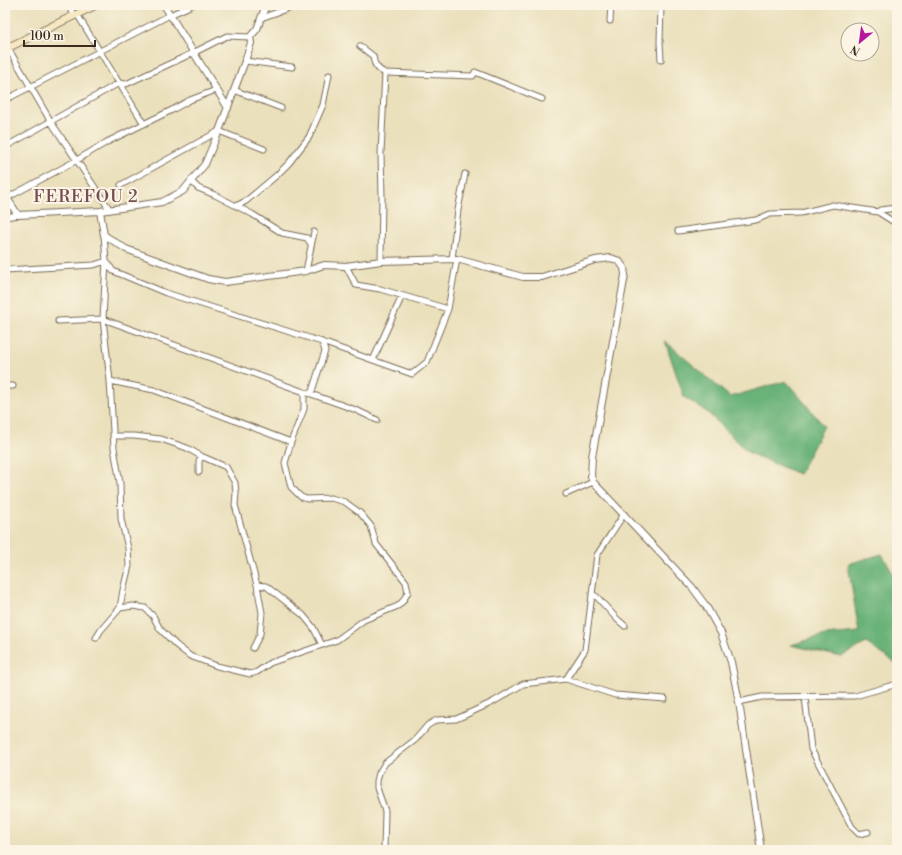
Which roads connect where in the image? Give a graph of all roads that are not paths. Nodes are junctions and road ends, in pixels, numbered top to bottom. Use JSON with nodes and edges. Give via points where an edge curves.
{"nodes":[{"id":1,"x":68,"y":5,"type":"edge"},
{"id":2,"x":96,"y":5,"type":"edge"},
{"id":3,"x":164,"y":5,"type":"edge"},
{"id":4,"x":192,"y":5,"type":"edge"},
{"id":5,"x":266,"y":5,"type":"edge"},
{"id":6,"x":289,"y":5,"type":"edge"},
{"id":7,"x":611,"y":5,"type":"edge"},
{"id":8,"x":660,"y":5,"type":"edge"},
{"id":9,"x":76,"y":15,"type":"junction"},
{"id":10,"x":170,"y":15,"type":"junction"},
{"id":11,"x":261,"y":18,"type":"junction"},
{"id":12,"x":610,"y":21,"type":"dead end"},
{"id":13,"x":250,"y":37,"type":"junction"},
{"id":14,"x":360,"y":46,"type":"dead end"},
{"id":15,"x":6,"y":48,"type":"edge"},
{"id":16,"x":100,"y":52,"type":"junction"},
{"id":17,"x":194,"y":53,"type":"junction"},
{"id":18,"x":661,"y":60,"type":"dead end"},
{"id":19,"x":245,"y":61,"type":"junction"},
{"id":20,"x":292,"y":67,"type":"dead end"},
{"id":21,"x":384,"y":74,"type":"junction"},
{"id":22,"x":329,"y":75,"type":"dead end"},
{"id":23,"x":119,"y":83,"type":"junction"},
{"id":24,"x":31,"y":87,"type":"junction"},
{"id":25,"x":216,"y":90,"type":"junction"},
{"id":26,"x":234,"y":90,"type":"junction"},
{"id":27,"x":5,"y":100,"type":"edge"},
{"id":28,"x":542,"y":100,"type":"dead end"},
{"id":29,"x":228,"y":108,"type":"junction"},
{"id":30,"x":281,"y":108,"type":"dead end"},
{"id":31,"x":51,"y":122,"type":"junction"},
{"id":32,"x":144,"y":124,"type":"junction"},
{"id":33,"x":219,"y":131,"type":"junction"},
{"id":34,"x":5,"y":147,"type":"edge"},
{"id":35,"x":264,"y":149,"type":"dead end"},
{"id":36,"x":77,"y":160,"type":"junction"},
{"id":37,"x":465,"y":174,"type":"dead end"},
{"id":38,"x":191,"y":181,"type":"junction"},
{"id":39,"x":121,"y":185,"type":"dead end"},
{"id":40,"x":6,"y":196,"type":"edge"},
{"id":41,"x":236,"y":206,"type":"junction"},
{"id":42,"x":897,"y":208,"type":"edge"},
{"id":43,"x":110,"y":210,"type":"junction"},
{"id":44,"x":100,"y":211,"type":"junction"},
{"id":45,"x":878,"y":212,"type":"junction"},
{"id":46,"x":18,"y":216,"type":"junction"},
{"id":47,"x":5,"y":217,"type":"edge"},
{"id":48,"x":897,"y":224,"type":"edge"},
{"id":49,"x":678,"y":231,"type":"dead end"},
{"id":50,"x":314,"y":232,"type":"dead end"},
{"id":51,"x":104,"y":235,"type":"junction"},
{"id":52,"x":311,"y":244,"type":"junction"},
{"id":53,"x":455,"y":259,"type":"junction"},
{"id":54,"x":106,"y":261,"type":"junction"},
{"id":55,"x":381,"y":261,"type":"junction"},
{"id":56,"x":346,"y":266,"type":"junction"},
{"id":57,"x":5,"y":270,"type":"edge"},
{"id":58,"x":306,"y":271,"type":"junction"},
{"id":59,"x":402,"y":296,"type":"junction"},
{"id":60,"x":448,"y":309,"type":"junction"},
{"id":61,"x":104,"y":319,"type":"junction"},
{"id":62,"x":58,"y":320,"type":"dead end"},
{"id":63,"x":322,"y":342,"type":"junction"},
{"id":64,"x":373,"y":360,"type":"junction"},
{"id":65,"x":110,"y":381,"type":"junction"},
{"id":66,"x":5,"y":386,"type":"edge"},
{"id":67,"x":13,"y":386,"type":"dead end"},
{"id":68,"x":304,"y":392,"type":"junction"},
{"id":69,"x":311,"y":394,"type":"junction"},
{"id":70,"x":377,"y":420,"type":"dead end"},
{"id":71,"x":113,"y":436,"type":"junction"},
{"id":72,"x":291,"y":442,"type":"junction"},
{"id":73,"x":201,"y":456,"type":"junction"},
{"id":74,"x":199,"y":472,"type":"dead end"},
{"id":75,"x":593,"y":482,"type":"junction"},
{"id":76,"x":566,"y":494,"type":"dead end"},
{"id":77,"x":624,"y":514,"type":"junction"},
{"id":78,"x":257,"y":585,"type":"junction"},
{"id":79,"x":592,"y":594,"type":"junction"},
{"id":80,"x":120,"y":608,"type":"junction"},
{"id":81,"x":625,"y":626,"type":"dead end"},
{"id":82,"x":96,"y":638,"type":"dead end"},
{"id":83,"x":322,"y":645,"type":"junction"},
{"id":84,"x":253,"y":648,"type":"dead end"},
{"id":85,"x":566,"y":679,"type":"junction"},
{"id":86,"x":897,"y":684,"type":"edge"},
{"id":87,"x":805,"y":697,"type":"junction"},
{"id":88,"x":665,"y":699,"type":"dead end"},
{"id":89,"x":739,"y":702,"type":"junction"},
{"id":90,"x":868,"y":832,"type":"dead end"},
{"id":91,"x":384,"y":850,"type":"edge"},
{"id":92,"x":761,"y":850,"type":"edge"}],
"edges":[{"from":1,"to":9,"type":"street"},
{"from":2,"to":9,"type":"main road"},
{"from":3,"to":10,"type":"street"},
{"from":4,"to":10,"type":"street"},
{"from":5,"to":11,"type":"street"},
{"from":6,"to":11,"type":"street","via":[[289,8]]},
{"from":7,"to":12,"type":"street"},
{"from":8,"to":18,"type":"street"},
{"from":9,"to":15,"type":"main road"},
{"from":9,"to":16,"type":"street"},
{"from":10,"to":16,"type":"street"},
{"from":10,"to":17,"type":"street"},
{"from":11,"to":13,"type":"street"},
{"from":13,"to":17,"type":"street","via":[[228,36]]},
{"from":13,"to":19,"type":"street","via":[[251,43]]},
{"from":14,"to":21,"type":"street","via":[[373,56],[374,64]]},
{"from":15,"to":24,"type":"street"},
{"from":16,"to":23,"type":"street"},
{"from":16,"to":24,"type":"street"},
{"from":17,"to":23,"type":"street","via":[[126,84]]},
{"from":17,"to":25,"type":"street"},
{"from":19,"to":20,"type":"street"},
{"from":19,"to":26,"type":"street"},
{"from":21,"to":28,"type":"street","via":[[474,76],[475,72]]},
{"from":21,"to":55,"type":"street"},
{"from":22,"to":41,"type":"street","via":[[323,105],[309,137],[276,175],[246,201]]},
{"from":23,"to":31,"type":"street"},
{"from":23,"to":32,"type":"street"},
{"from":24,"to":27,"type":"street"},
{"from":24,"to":31,"type":"street"},
{"from":25,"to":29,"type":"street"},
{"from":25,"to":32,"type":"street","via":[[190,100]]},
{"from":26,"to":29,"type":"street"},
{"from":26,"to":30,"type":"street"},
{"from":29,"to":33,"type":"street"},
{"from":31,"to":34,"type":"street"},
{"from":31,"to":36,"type":"street"},
{"from":32,"to":36,"type":"street"},
{"from":33,"to":35,"type":"street"},
{"from":33,"to":38,"type":"street","via":[[205,164]]},
{"from":33,"to":39,"type":"street"},
{"from":36,"to":40,"type":"street"},
{"from":36,"to":43,"type":"street"},
{"from":37,"to":53,"type":"street","via":[[458,210]]},
{"from":38,"to":41,"type":"street","via":[[198,188]]},
{"from":38,"to":43,"type":"street","via":[[183,191],[162,202]]},
{"from":40,"to":46,"type":"street"},
{"from":41,"to":52,"type":"street","via":[[282,233],[307,238]]},
{"from":42,"to":45,"type":"street"},
{"from":43,"to":44,"type":"street"},
{"from":44,"to":46,"type":"street"},
{"from":44,"to":51,"type":"street"},
{"from":45,"to":48,"type":"street"},
{"from":45,"to":49,"type":"street","via":[[833,205],[801,213],[770,214],[756,220]]},
{"from":46,"to":47,"type":"street"},
{"from":50,"to":52,"type":"street"},
{"from":51,"to":54,"type":"street"},
{"from":51,"to":58,"type":"street","via":[[126,249],[208,279],[225,282]]},
{"from":52,"to":58,"type":"street"},
{"from":53,"to":55,"type":"street"},
{"from":53,"to":60,"type":"street"},
{"from":53,"to":75,"type":"street","via":[[523,277],[542,277],[595,260],[611,258],[620,261],[625,275],[592,457]]},
{"from":54,"to":57,"type":"street","via":[[94,265]]},
{"from":54,"to":61,"type":"street"},
{"from":54,"to":63,"type":"street","via":[[113,271],[166,293]]},
{"from":55,"to":56,"type":"street"},
{"from":56,"to":58,"type":"street","via":[[324,265]]},
{"from":56,"to":59,"type":"street","via":[[356,285]]},
{"from":59,"to":60,"type":"street"},
{"from":59,"to":64,"type":"street"},
{"from":60,"to":64,"type":"street","via":[[427,362],[412,374]]},
{"from":61,"to":62,"type":"street"},
{"from":61,"to":65,"type":"street"},
{"from":61,"to":68,"type":"street"},
{"from":63,"to":64,"type":"street"},
{"from":63,"to":69,"type":"street","via":[[325,351]]},
{"from":65,"to":71,"type":"street"},
{"from":65,"to":72,"type":"street","via":[[154,390]]},
{"from":66,"to":67,"type":"street"},
{"from":68,"to":69,"type":"street"},
{"from":68,"to":72,"type":"street","via":[[304,409]]},
{"from":69,"to":70,"type":"street"},
{"from":71,"to":73,"type":"street","via":[[161,439]]},
{"from":71,"to":80,"type":"street","via":[[120,483],[121,518],[129,566]]},
{"from":72,"to":83,"type":"street","via":[[285,462],[292,487],[301,497],[331,498],[345,502],[360,513],[370,526],[376,544],[406,582],[408,592],[398,606],[364,620],[338,640]]},
{"from":73,"to":74,"type":"street"},
{"from":73,"to":78,"type":"street","via":[[226,468],[235,483],[235,505]]},
{"from":75,"to":76,"type":"street"},
{"from":75,"to":77,"type":"street"},
{"from":77,"to":79,"type":"street","via":[[597,555]]},
{"from":77,"to":89,"type":"street","via":[[692,586],[706,606],[721,633],[731,662]]},
{"from":78,"to":83,"type":"street","via":[[266,586],[302,615],[313,627]]},
{"from":78,"to":84,"type":"street","via":[[262,613],[260,634]]},
{"from":79,"to":81,"type":"street"},
{"from":79,"to":85,"type":"street","via":[[585,650]]},
{"from":80,"to":82,"type":"street"},
{"from":80,"to":83,"type":"street","via":[[145,608],[160,629],[190,656],[250,674],[270,663]]},
{"from":85,"to":88,"type":"street","via":[[615,695]]},
{"from":85,"to":91,"type":"street","via":[[524,684],[463,716],[438,720],[428,725],[415,740],[385,763],[377,781],[385,811]]},
{"from":86,"to":87,"type":"street","via":[[854,696]]},
{"from":87,"to":89,"type":"street","via":[[762,698]]},
{"from":87,"to":90,"type":"street","via":[[811,749],[852,827],[859,834]]},
{"from":89,"to":92,"type":"street"}]}
